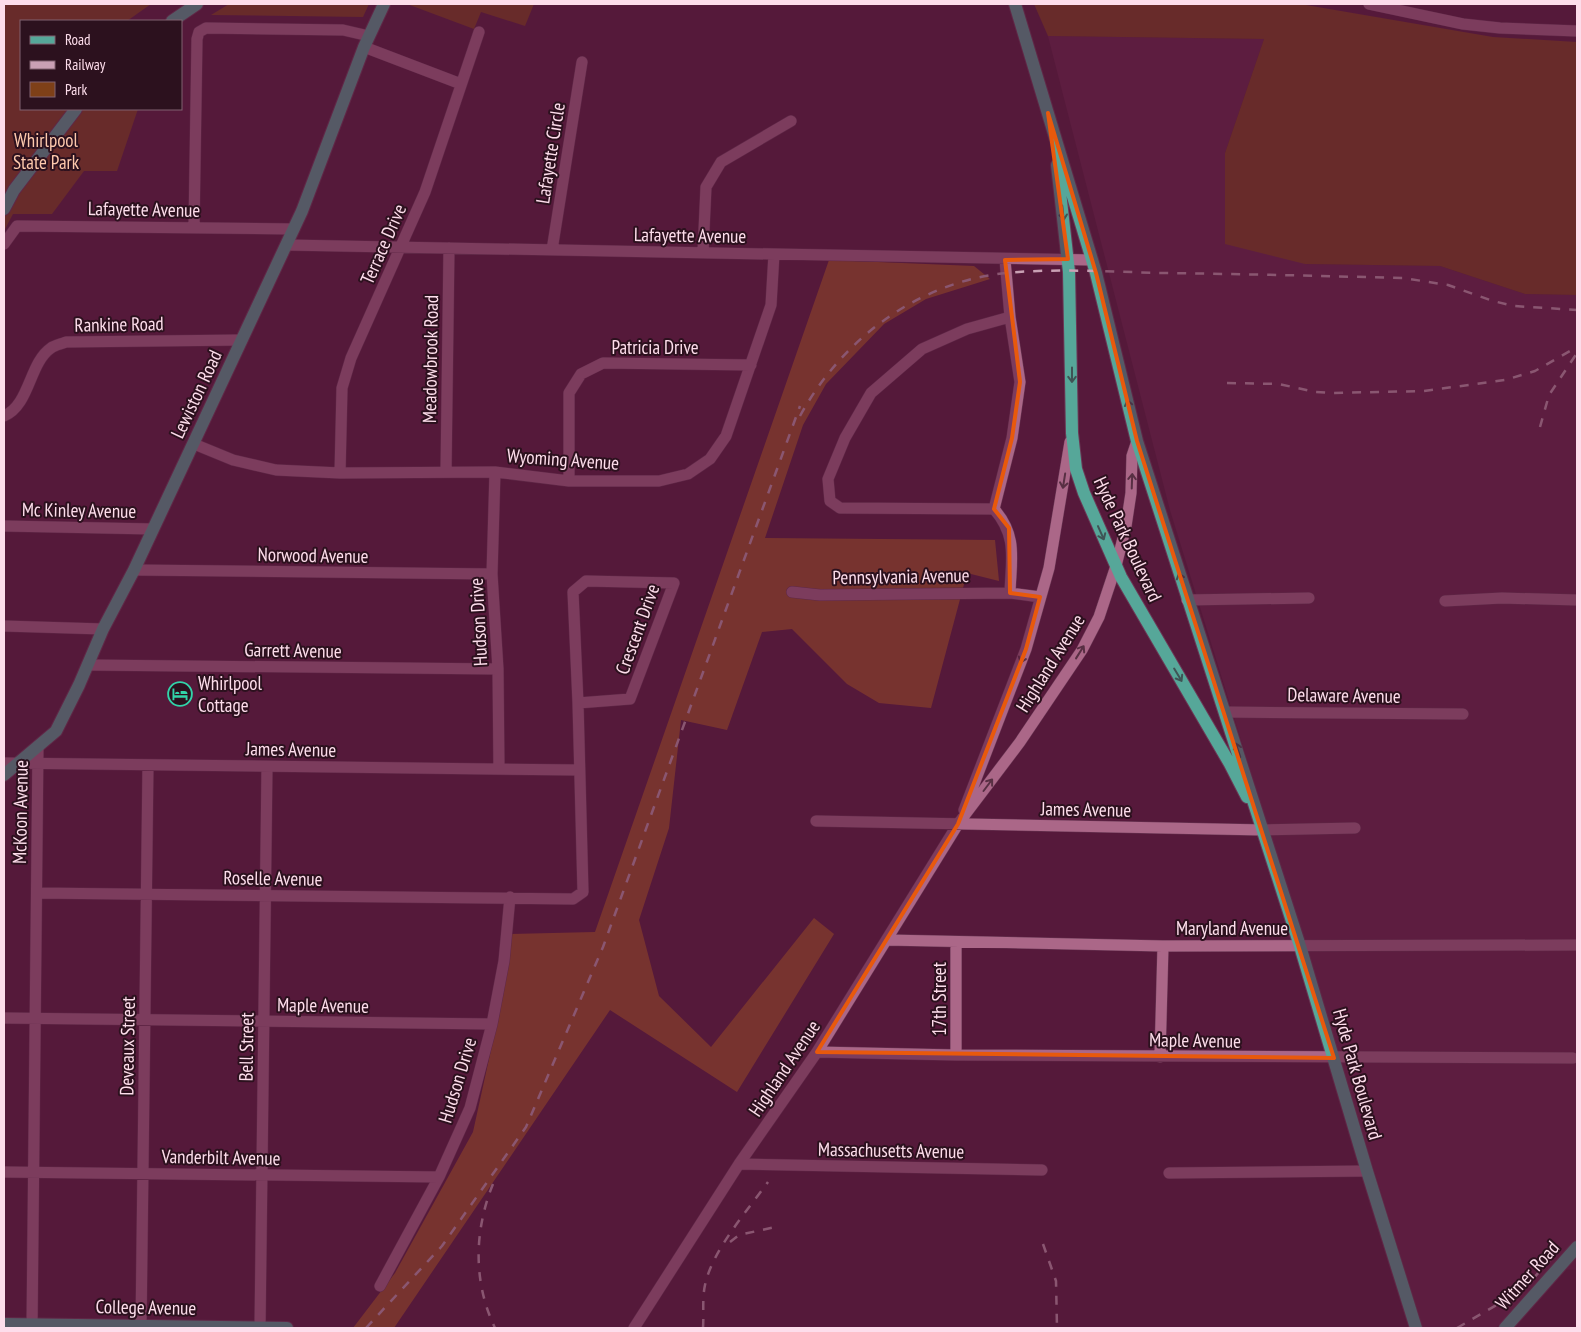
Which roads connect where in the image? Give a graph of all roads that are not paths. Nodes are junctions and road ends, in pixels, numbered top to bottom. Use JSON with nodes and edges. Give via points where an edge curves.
{"nodes":[{"id":1,"x":197,"y":4,"type":"edge"},
{"id":2,"x":384,"y":4,"type":"edge"},
{"id":3,"x":1015,"y":4,"type":"edge"},
{"id":4,"x":1369,"y":4,"type":"edge"},
{"id":5,"x":173,"y":20,"type":"edge"},
{"id":6,"x":1577,"y":31,"type":"edge"},
{"id":7,"x":479,"y":32,"type":"dead end"},
{"id":8,"x":366,"y":42,"type":"junction"},
{"id":9,"x":582,"y":62,"type":"dead end"},
{"id":10,"x":461,"y":84,"type":"junction"},
{"id":11,"x":75,"y":110,"type":"edge"},
{"id":12,"x":1048,"y":113,"type":"junction"},
{"id":13,"x":791,"y":120,"type":"dead end"},
{"id":14,"x":4,"y":209,"type":"edge"},
{"id":15,"x":194,"y":227,"type":"junction"},
{"id":16,"x":294,"y":229,"type":"junction"},
{"id":17,"x":4,"y":244,"type":"edge"},
{"id":18,"x":287,"y":245,"type":"junction"},
{"id":19,"x":401,"y":247,"type":"junction"},
{"id":20,"x":449,"y":248,"type":"junction"},
{"id":21,"x":552,"y":250,"type":"junction"},
{"id":22,"x":703,"y":252,"type":"junction"},
{"id":23,"x":774,"y":254,"type":"junction"},
{"id":24,"x":1068,"y":259,"type":"junction"},
{"id":25,"x":1004,"y":260,"type":"junction"},
{"id":26,"x":1092,"y":260,"type":"junction"},
{"id":27,"x":1010,"y":316,"type":"junction"},
{"id":28,"x":242,"y":340,"type":"junction"},
{"id":29,"x":752,"y":365,"type":"junction"},
{"id":30,"x":4,"y":416,"type":"edge"},
{"id":31,"x":1072,"y":433,"type":"junction"},
{"id":32,"x":1137,"y":441,"type":"junction"},
{"id":33,"x":194,"y":444,"type":"junction"},
{"id":34,"x":446,"y":472,"type":"junction"},
{"id":35,"x":495,"y":472,"type":"junction"},
{"id":36,"x":340,"y":473,"type":"junction"},
{"id":37,"x":569,"y":481,"type":"junction"},
{"id":38,"x":994,"y":509,"type":"junction"},
{"id":39,"x":4,"y":526,"type":"edge"},
{"id":40,"x":152,"y":529,"type":"junction"},
{"id":41,"x":1116,"y":566,"type":"junction"},
{"id":42,"x":134,"y":570,"type":"junction"},
{"id":43,"x":492,"y":574,"type":"junction"},
{"id":44,"x":792,"y":592,"type":"dead end"},
{"id":45,"x":1010,"y":593,"type":"junction"},
{"id":46,"x":1040,"y":598,"type":"junction"},
{"id":47,"x":1310,"y":598,"type":"dead end"},
{"id":48,"x":1187,"y":600,"type":"junction"},
{"id":49,"x":1577,"y":600,"type":"edge"},
{"id":50,"x":1445,"y":601,"type":"dead end"},
{"id":51,"x":4,"y":626,"type":"edge"},
{"id":52,"x":103,"y":629,"type":"junction"},
{"id":53,"x":88,"y":665,"type":"junction"},
{"id":54,"x":498,"y":669,"type":"junction"},
{"id":55,"x":578,"y":703,"type":"junction"},
{"id":56,"x":1225,"y":712,"type":"junction"},
{"id":57,"x":1463,"y":714,"type":"dead end"},
{"id":58,"x":38,"y":746,"type":"junction"},
{"id":59,"x":4,"y":763,"type":"edge"},
{"id":60,"x":17,"y":764,"type":"junction"},
{"id":61,"x":38,"y":764,"type":"junction"},
{"id":62,"x":148,"y":765,"type":"junction"},
{"id":63,"x":267,"y":767,"type":"junction"},
{"id":64,"x":499,"y":769,"type":"junction"},
{"id":65,"x":578,"y":770,"type":"junction"},
{"id":66,"x":4,"y":775,"type":"edge"},
{"id":67,"x":816,"y":822,"type":"dead end"},
{"id":68,"x":958,"y":824,"type":"junction"},
{"id":69,"x":1355,"y":828,"type":"dead end"},
{"id":70,"x":1264,"y":830,"type":"junction"},
{"id":71,"x":37,"y":892,"type":"junction"},
{"id":72,"x":146,"y":894,"type":"junction"},
{"id":73,"x":265,"y":896,"type":"junction"},
{"id":74,"x":510,"y":897,"type":"junction"},
{"id":75,"x":887,"y":940,"type":"junction"},
{"id":76,"x":956,"y":942,"type":"junction"},
{"id":77,"x":1577,"y":945,"type":"edge"},
{"id":78,"x":1163,"y":946,"type":"junction"},
{"id":79,"x":1300,"y":946,"type":"junction"},
{"id":80,"x":4,"y":1018,"type":"edge"},
{"id":81,"x":35,"y":1019,"type":"junction"},
{"id":82,"x":144,"y":1020,"type":"junction"},
{"id":83,"x":264,"y":1021,"type":"junction"},
{"id":84,"x":492,"y":1024,"type":"junction"},
{"id":85,"x":817,"y":1052,"type":"junction"},
{"id":86,"x":956,"y":1055,"type":"junction"},
{"id":87,"x":1160,"y":1057,"type":"junction"},
{"id":88,"x":1334,"y":1058,"type":"junction"},
{"id":89,"x":1573,"y":1058,"type":"dead end"},
{"id":90,"x":739,"y":1164,"type":"junction"},
{"id":91,"x":1042,"y":1170,"type":"dead end"},
{"id":92,"x":1367,"y":1171,"type":"junction"},
{"id":93,"x":4,"y":1172,"type":"edge"},
{"id":94,"x":33,"y":1172,"type":"junction"},
{"id":95,"x":1169,"y":1172,"type":"dead end"},
{"id":96,"x":143,"y":1173,"type":"junction"},
{"id":97,"x":262,"y":1175,"type":"junction"},
{"id":98,"x":439,"y":1177,"type":"junction"},
{"id":99,"x":1577,"y":1247,"type":"edge"},
{"id":100,"x":380,"y":1286,"type":"dead end"},
{"id":101,"x":4,"y":1324,"type":"edge"},
{"id":102,"x":32,"y":1327,"type":"edge"},
{"id":103,"x":141,"y":1327,"type":"edge"},
{"id":104,"x":260,"y":1328,"type":"edge"},
{"id":105,"x":287,"y":1328,"type":"edge"},
{"id":106,"x":634,"y":1328,"type":"edge"},
{"id":107,"x":1416,"y":1328,"type":"edge"},
{"id":108,"x":1505,"y":1328,"type":"edge"}],
"edges":[{"from":1,"to":5,"type":"main road"},
{"from":2,"to":8,"type":"main road","name":"Lewiston Road"},
{"from":3,"to":12,"type":"main road","name":"Hyde Park Boulevard"},
{"from":4,"to":6,"type":"street","via":[[1463,24]]},
{"from":7,"to":10,"type":"street","name":"Terrace Drive"},
{"from":8,"to":10,"type":"street"},
{"from":8,"to":15,"type":"street","via":[[343,30],[206,28],[199,32]]},
{"from":8,"to":16,"type":"main road","name":"Lewiston Road"},
{"from":9,"to":21,"type":"street","name":"Lafayette Circle"},
{"from":10,"to":19,"type":"street","name":"Terrace Drive","via":[[430,178]]},
{"from":11,"to":14,"type":"main road","via":[[14,190]]},
{"from":12,"to":24,"type":"main road","name":"Hyde Park Boulevard","one_way":true},
{"from":12,"to":26,"type":"main road","name":"Hyde Park Boulevard"},
{"from":13,"to":22,"type":"street","via":[[721,162],[706,187]]},
{"from":15,"to":16,"type":"street","name":"Lafayette Avenue"},
{"from":15,"to":17,"type":"street","name":"Lafayette Avenue","via":[[17,226]]},
{"from":16,"to":18,"type":"main road","name":"Lewiston Road"},
{"from":18,"to":19,"type":"street","name":"Lafayette Avenue"},
{"from":18,"to":28,"type":"main road","name":"Lewiston Road"},
{"from":19,"to":20,"type":"street","name":"Lafayette Avenue"},
{"from":19,"to":36,"type":"street","name":"Terrace Drive","via":[[350,358],[342,388]]},
{"from":20,"to":21,"type":"street","name":"Lafayette Avenue"},
{"from":20,"to":34,"type":"street","name":"Meadowbrook Road"},
{"from":21,"to":22,"type":"street","name":"Lafayette Avenue"},
{"from":22,"to":23,"type":"street","name":"Lafayette Avenue"},
{"from":23,"to":25,"type":"street","name":"Lafayette Avenue"},
{"from":23,"to":29,"type":"street","name":"Wyoming Avenue","via":[[771,305]]},
{"from":24,"to":25,"type":"street","name":"Lafayette Avenue"},
{"from":24,"to":26,"type":"street","name":"Lafayette Avenue"},
{"from":24,"to":31,"type":"main road","name":"Hyde Park Boulevard","one_way":true},
{"from":25,"to":27,"type":"street"},
{"from":32,"to":26,"type":"main road","name":"Hyde Park Boulevard","one_way":true},
{"from":27,"to":38,"type":"street","via":[[1020,382],[1012,438]]},
{"from":27,"to":38,"type":"street","via":[[922,348],[871,393],[828,479],[830,501],[840,508]]},
{"from":28,"to":30,"type":"street","name":"Rankine Road","via":[[66,342],[51,348],[42,358],[18,404]]},
{"from":28,"to":33,"type":"main road","name":"Lewiston Road"},
{"from":29,"to":37,"type":"street","name":"Wyoming Avenue","via":[[726,436],[710,459],[688,474],[659,481]]},
{"from":29,"to":37,"type":"street","name":"Patricia Drive","via":[[603,363],[581,374],[569,393]]},
{"from":31,"to":41,"type":"main road","name":"Hyde Park Boulevard","one_way":true,"via":[[1076,469]]},
{"from":31,"to":46,"type":"street","name":"Highland Avenue","one_way":true},
{"from":41,"to":32,"type":"street","name":"Highland Avenue","one_way":true,"via":[[1126,526],[1132,456]]},
{"from":48,"to":32,"type":"main road","name":"Hyde Park Boulevard","one_way":true},
{"from":33,"to":36,"type":"street","name":"Wyoming Avenue","via":[[233,460],[276,470]]},
{"from":33,"to":40,"type":"main road","name":"Lewiston Road"},
{"from":34,"to":35,"type":"street","name":"Wyoming Avenue"},
{"from":34,"to":36,"type":"street","name":"Wyoming Avenue"},
{"from":35,"to":37,"type":"street","name":"Wyoming Avenue"},
{"from":35,"to":43,"type":"street","name":"Hudson Drive"},
{"from":38,"to":45,"type":"street","via":[[1009,528]]},
{"from":39,"to":40,"type":"street","name":"Mc Kinley Avenue"},
{"from":40,"to":42,"type":"main road","name":"Lewiston Road"},
{"from":68,"to":41,"type":"street","name":"Highland Avenue","one_way":true,"via":[[1020,742],[1082,650],[1099,617]]},
{"from":41,"to":70,"type":"main road","name":"Hyde Park Boulevard","one_way":true,"via":[[1230,764]]},
{"from":42,"to":43,"type":"street","name":"Norwood Avenue"},
{"from":42,"to":52,"type":"main road","name":"Lewiston Road"},
{"from":43,"to":54,"type":"street","name":"Hudson Drive"},
{"from":44,"to":45,"type":"street","name":"Pennsylvania Avenue","via":[[820,595]]},
{"from":45,"to":46,"type":"street","name":"Pennsylvania Avenue"},
{"from":46,"to":68,"type":"street","name":"Highland Avenue","one_way":true,"via":[[1026,649]]},
{"from":47,"to":48,"type":"street"},
{"from":48,"to":56,"type":"main road","name":"Hyde Park Boulevard"},
{"from":49,"to":50,"type":"street","via":[[1502,598]]},
{"from":51,"to":52,"type":"street"},
{"from":52,"to":53,"type":"main road","name":"Lewiston Road"},
{"from":53,"to":54,"type":"street","name":"Garrett Avenue"},
{"from":53,"to":58,"type":"main road","name":"Lewiston Road","via":[[56,731]]},
{"from":54,"to":64,"type":"street","name":"Hudson Drive"},
{"from":55,"to":55,"type":"street","name":"Crescent Drive","via":[[573,592],[586,580],[674,583],[630,699]]},
{"from":55,"to":65,"type":"street","name":"Crescent Drive"},
{"from":56,"to":57,"type":"street","name":"Delaware Avenue"},
{"from":70,"to":56,"type":"main road","name":"Hyde Park Boulevard","one_way":true},
{"from":58,"to":60,"type":"main road","name":"Lewiston Road"},
{"from":58,"to":61,"type":"street","name":"McKoon Avenue"},
{"from":59,"to":60,"type":"street","name":"James Avenue"},
{"from":60,"to":61,"type":"street","name":"James Avenue"},
{"from":60,"to":66,"type":"main road","name":"Lewiston Road"},
{"from":61,"to":62,"type":"street","name":"James Avenue"},
{"from":61,"to":71,"type":"street","name":"McKoon Avenue"},
{"from":62,"to":63,"type":"street","name":"James Avenue"},
{"from":62,"to":72,"type":"street","name":"Deveaux Street"},
{"from":63,"to":64,"type":"street","name":"James Avenue"},
{"from":63,"to":73,"type":"street","name":"Bell Street"},
{"from":64,"to":65,"type":"street","name":"James Avenue"},
{"from":65,"to":74,"type":"street","name":"Crescent Drive","via":[[583,892],[573,898]]},
{"from":67,"to":68,"type":"street","name":"James Avenue"},
{"from":68,"to":70,"type":"street","name":"James Avenue"},
{"from":68,"to":75,"type":"street","name":"Highland Avenue"},
{"from":69,"to":70,"type":"street","name":"James Avenue"},
{"from":70,"to":79,"type":"main road","name":"Hyde Park Boulevard"},
{"from":71,"to":72,"type":"street","name":"Roselle Avenue"},
{"from":71,"to":81,"type":"street","name":"McKoon Avenue"},
{"from":72,"to":73,"type":"street","name":"Roselle Avenue"},
{"from":72,"to":82,"type":"street","name":"Deveaux Street"},
{"from":73,"to":74,"type":"street","name":"Roselle Avenue"},
{"from":73,"to":83,"type":"street","name":"Bell Street"},
{"from":74,"to":84,"type":"street","name":"Hudson Drive","via":[[504,961]]},
{"from":75,"to":76,"type":"street","name":"Maryland Avenue"},
{"from":75,"to":85,"type":"street","name":"Highland Avenue"},
{"from":76,"to":78,"type":"street","name":"Maryland Avenue"},
{"from":76,"to":86,"type":"street","name":"17th Street"},
{"from":77,"to":79,"type":"street","name":"Maryland Avenue"},
{"from":78,"to":79,"type":"street","name":"Maryland Avenue"},
{"from":78,"to":87,"type":"street"},
{"from":79,"to":88,"type":"main road","name":"Hyde Park Boulevard"},
{"from":80,"to":81,"type":"street","name":"Maple Avenue"},
{"from":81,"to":82,"type":"street","name":"Maple Avenue"},
{"from":81,"to":94,"type":"street","name":"McKoon Avenue"},
{"from":82,"to":83,"type":"street","name":"Maple Avenue"},
{"from":82,"to":96,"type":"street","name":"Deveaux Street"},
{"from":83,"to":84,"type":"street","name":"Maple Avenue"},
{"from":83,"to":97,"type":"street","name":"Bell Street"},
{"from":84,"to":98,"type":"street","name":"Hudson Drive","via":[[470,1108]]},
{"from":85,"to":86,"type":"street","name":"Maple Avenue"},
{"from":85,"to":90,"type":"street","name":"Highland Avenue"},
{"from":86,"to":87,"type":"street","name":"Maple Avenue"},
{"from":87,"to":88,"type":"street","name":"Maple Avenue"},
{"from":88,"to":89,"type":"street","name":"Maple Avenue"},
{"from":88,"to":92,"type":"main road","name":"Hyde Park Boulevard"},
{"from":90,"to":91,"type":"street","name":"Massachusetts Avenue"},
{"from":90,"to":106,"type":"street","name":"Highland Avenue"},
{"from":92,"to":95,"type":"street"},
{"from":92,"to":107,"type":"main road","name":"Hyde Park Boulevard"},
{"from":93,"to":94,"type":"street","name":"Vanderbilt Avenue"},
{"from":94,"to":96,"type":"street","name":"Vanderbilt Avenue"},
{"from":94,"to":102,"type":"street","name":"McKoon Avenue"},
{"from":96,"to":97,"type":"street","name":"Vanderbilt Avenue"},
{"from":96,"to":103,"type":"street","name":"Deveaux Street"},
{"from":97,"to":98,"type":"street","name":"Vanderbilt Avenue"},
{"from":97,"to":104,"type":"street","name":"Bell Street"},
{"from":98,"to":100,"type":"street","name":"Hudson Drive"},
{"from":99,"to":108,"type":"main road","name":"Witmer Road"},
{"from":101,"to":102,"type":"main road","name":"College Avenue"},
{"from":102,"to":103,"type":"main road","name":"College Avenue"},
{"from":103,"to":104,"type":"main road","name":"College Avenue"},
{"from":104,"to":105,"type":"main road","name":"College Avenue"}]}
